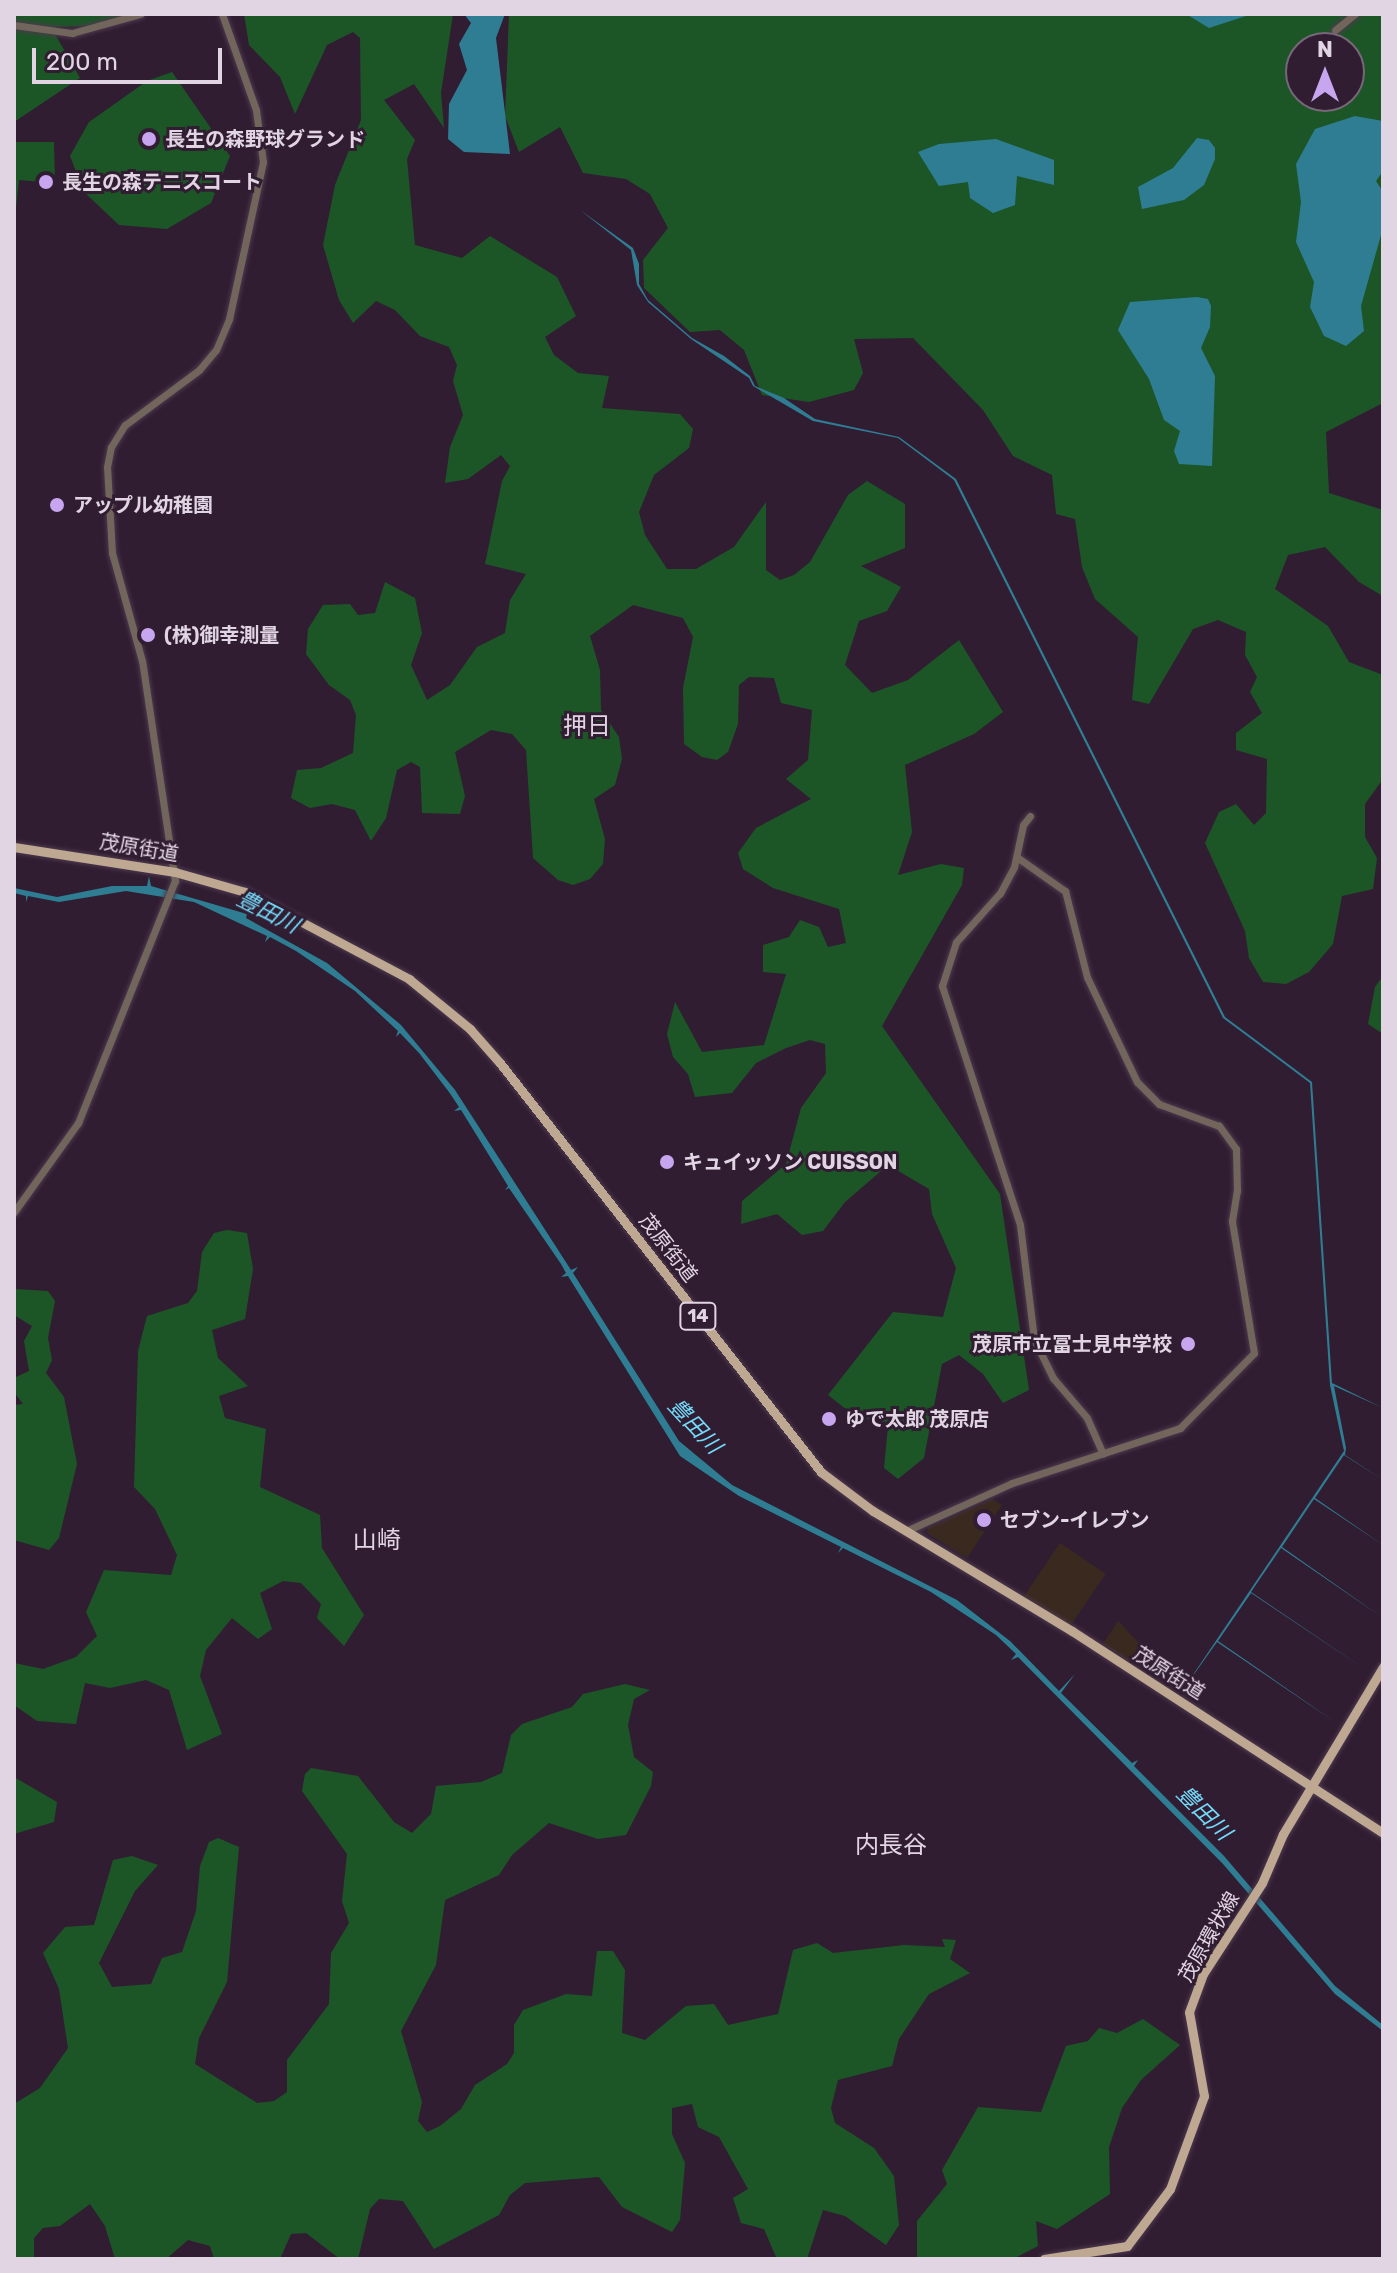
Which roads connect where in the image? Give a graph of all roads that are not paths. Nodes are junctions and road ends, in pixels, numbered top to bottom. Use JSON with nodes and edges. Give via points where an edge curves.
{"nodes":[{"id":1,"x":140,"y":14,"type":"edge"},
{"id":2,"x":222,"y":14,"type":"edge"},
{"id":3,"x":1355,"y":14,"type":"edge"},
{"id":4,"x":14,"y":25,"type":"edge"},
{"id":5,"x":1335,"y":30,"type":"dead end"},
{"id":6,"x":1030,"y":816,"type":"dead end"},
{"id":7,"x":14,"y":847,"type":"edge"},
{"id":8,"x":1018,"y":858,"type":"junction"},
{"id":9,"x":175,"y":876,"type":"junction"},
{"id":10,"x":14,"y":1212,"type":"edge"},
{"id":11,"x":1103,"y":1454,"type":"junction"},
{"id":12,"x":908,"y":1530,"type":"junction"},
{"id":13,"x":1383,"y":1667,"type":"edge"},
{"id":14,"x":1311,"y":1787,"type":"junction"},
{"id":15,"x":1383,"y":1833,"type":"edge"},
{"id":16,"x":1044,"y":2259,"type":"edge"}],
"edges":[{"from":1,"to":4,"type":"street","via":[[72,33]]},
{"from":2,"to":9,"type":"street","via":[[256,110],[263,162],[229,319],[216,350],[199,370],[125,425],[111,447],[107,467],[112,553],[142,661]]},
{"from":3,"to":5,"type":"street"},
{"from":6,"to":8,"type":"street","via":[[1018,841]]},
{"from":7,"to":9,"type":"main road","name":"茂原街道","number":"14"},
{"from":8,"to":11,"type":"street","via":[[1000,893],[956,942],[942,986],[1020,1225],[1034,1339],[1053,1378],[1087,1418]]},
{"from":8,"to":11,"type":"street","via":[[1065,891],[1087,977],[1137,1082],[1159,1104],[1219,1126],[1236,1149],[1232,1221],[1254,1353],[1191,1420]]},
{"from":9,"to":10,"type":"street","via":[[168,908],[78,1123]]},
{"from":9,"to":12,"type":"main road","name":"茂原街道","number":"14","via":[[261,898],[352,945],[409,979],[470,1029],[801,1450],[846,1494]]},
{"from":11,"to":12,"type":"street","via":[[1012,1483]]},
{"from":12,"to":14,"type":"main road","name":"茂原街道","number":"14"},
{"from":13,"to":14,"type":"main road","name":"茂原環状線"},
{"from":14,"to":15,"type":"main road","name":"茂原街道","number":"14"},
{"from":14,"to":16,"type":"main road","name":"茂原環状線","via":[[1262,1883],[1203,1974],[1189,2012],[1204,2096],[1170,2189],[1127,2246]]}]}
